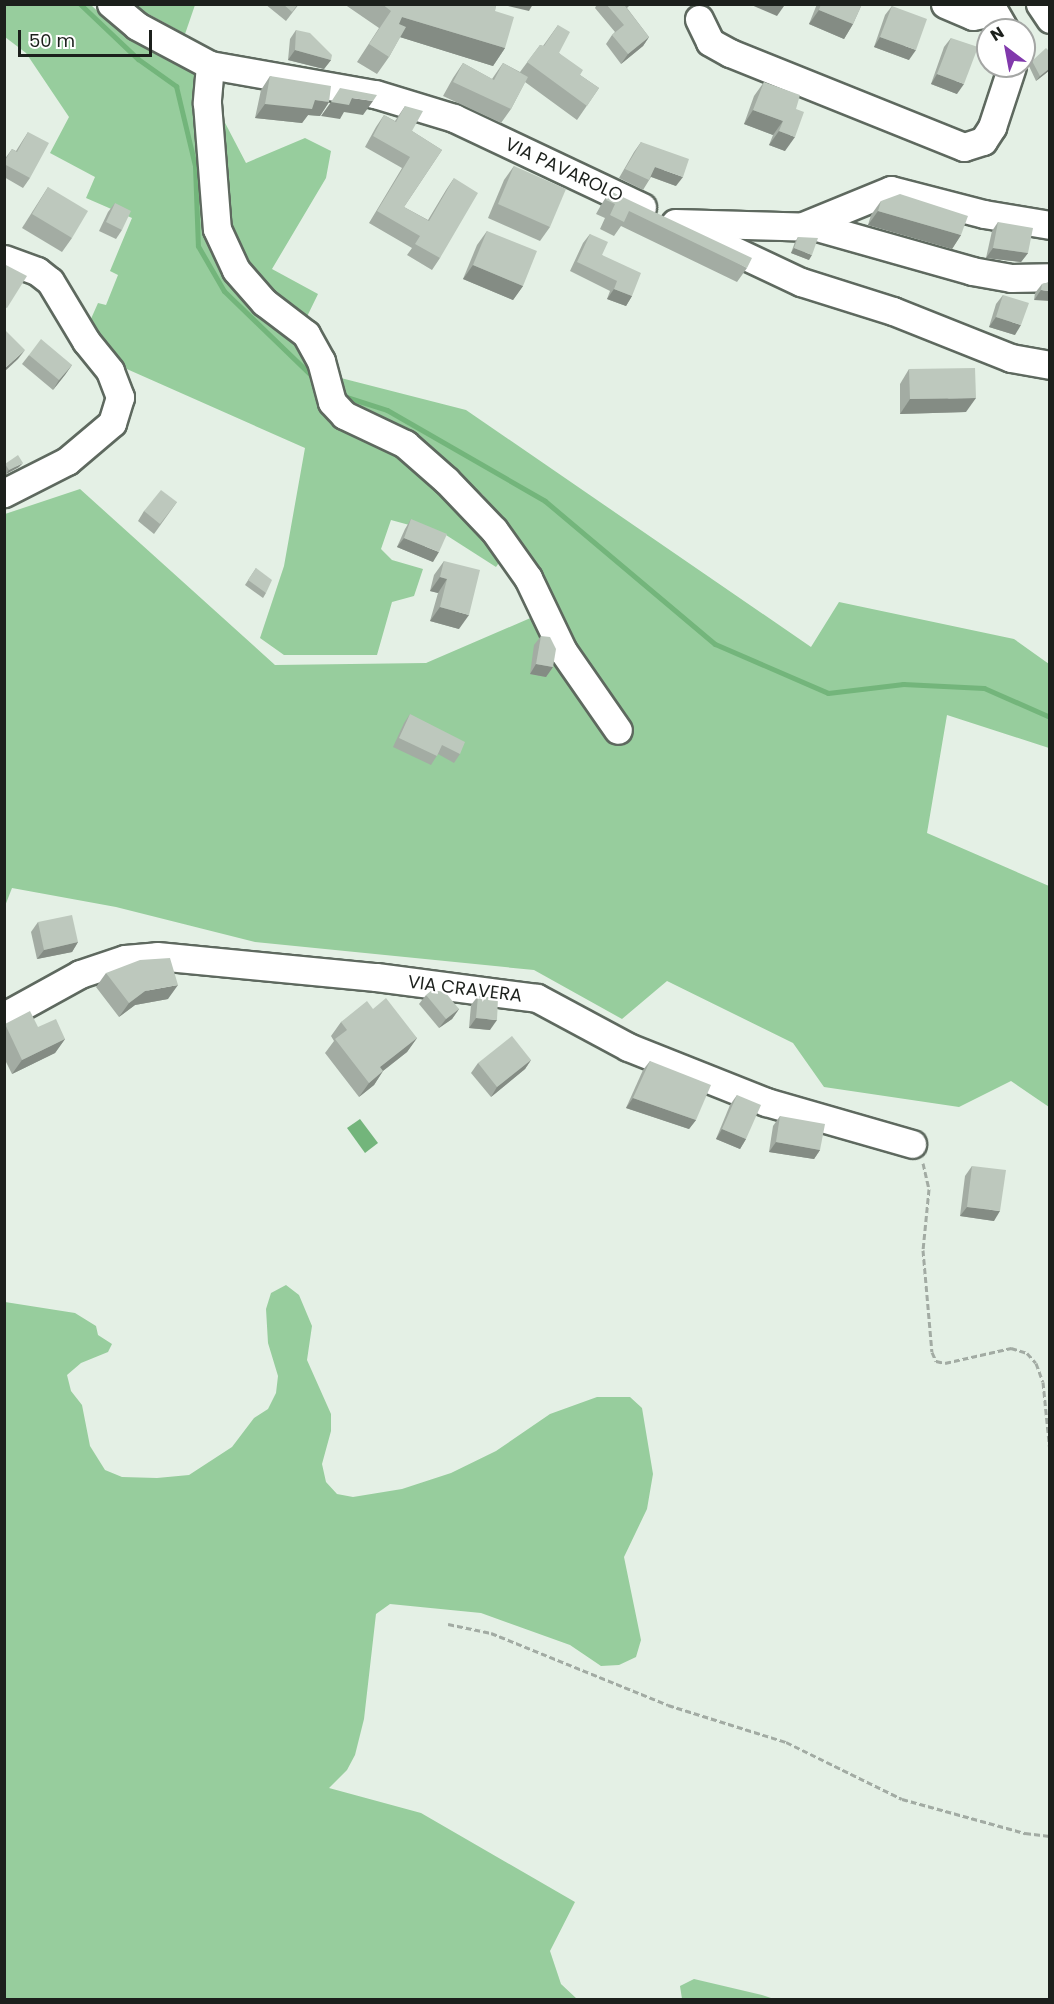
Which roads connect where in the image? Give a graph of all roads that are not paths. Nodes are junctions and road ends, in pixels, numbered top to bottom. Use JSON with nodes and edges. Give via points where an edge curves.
{"nodes":[{"id":1,"x":111,"y":4,"type":"edge"},
{"id":2,"x":945,"y":4,"type":"edge"},
{"id":3,"x":1040,"y":4,"type":"edge"},
{"id":4,"x":991,"y":5,"type":"edge"},
{"id":5,"x":699,"y":19,"type":"dead end"},
{"id":6,"x":1050,"y":19,"type":"edge"},
{"id":7,"x":210,"y":65,"type":"junction"},
{"id":8,"x":1008,"y":78,"type":"edge"},
{"id":9,"x":675,"y":223,"type":"junction"},
{"id":10,"x":1050,"y":225,"type":"edge"},
{"id":11,"x":799,"y":227,"type":"junction"},
{"id":12,"x":4,"y":259,"type":"edge"},
{"id":13,"x":1050,"y":277,"type":"edge"},
{"id":14,"x":1050,"y":365,"type":"edge"},
{"id":15,"x":4,"y":493,"type":"edge"},
{"id":16,"x":618,"y":730,"type":"dead end"},
{"id":17,"x":4,"y":1016,"type":"edge"},
{"id":18,"x":912,"y":1144,"type":"road end"}],
"edges":[{"from":1,"to":7,"type":"street","name":"VIA PAVAROLO","via":[[136,26]]},
{"from":2,"to":4,"type":"street","via":[[973,16],[984,14]]},
{"from":3,"to":6,"type":"street"},
{"from":5,"to":8,"type":"street","via":[[710,42],[730,53],[964,147],[983,141],[992,127]]},
{"from":7,"to":9,"type":"street","name":"VIA PAVAROLO","via":[[375,94],[454,118]]},
{"from":7,"to":16,"type":"street","via":[[207,104],[218,229],[236,270],[264,302],[306,334],[321,361],[332,402],[344,415],[405,444],[494,530],[528,578],[563,651]]},
{"from":9,"to":11,"type":"street"},
{"from":9,"to":14,"type":"street","name":"VIA PAVAROLO","via":[[801,282],[893,311],[1011,358]]},
{"from":10,"to":11,"type":"street","via":[[984,214],[891,190]]},
{"from":11,"to":13,"type":"street","via":[[817,227],[972,271],[1011,278]]},
{"from":12,"to":15,"type":"street","via":[[37,271],[50,281],[86,341],[110,371],[120,397],[112,423],[67,461]]},
{"from":17,"to":18,"type":"street","name":"VIA CRAVERA","via":[[81,974],[125,959],[157,956],[376,977],[537,998],[628,1047],[766,1102]]}]}
